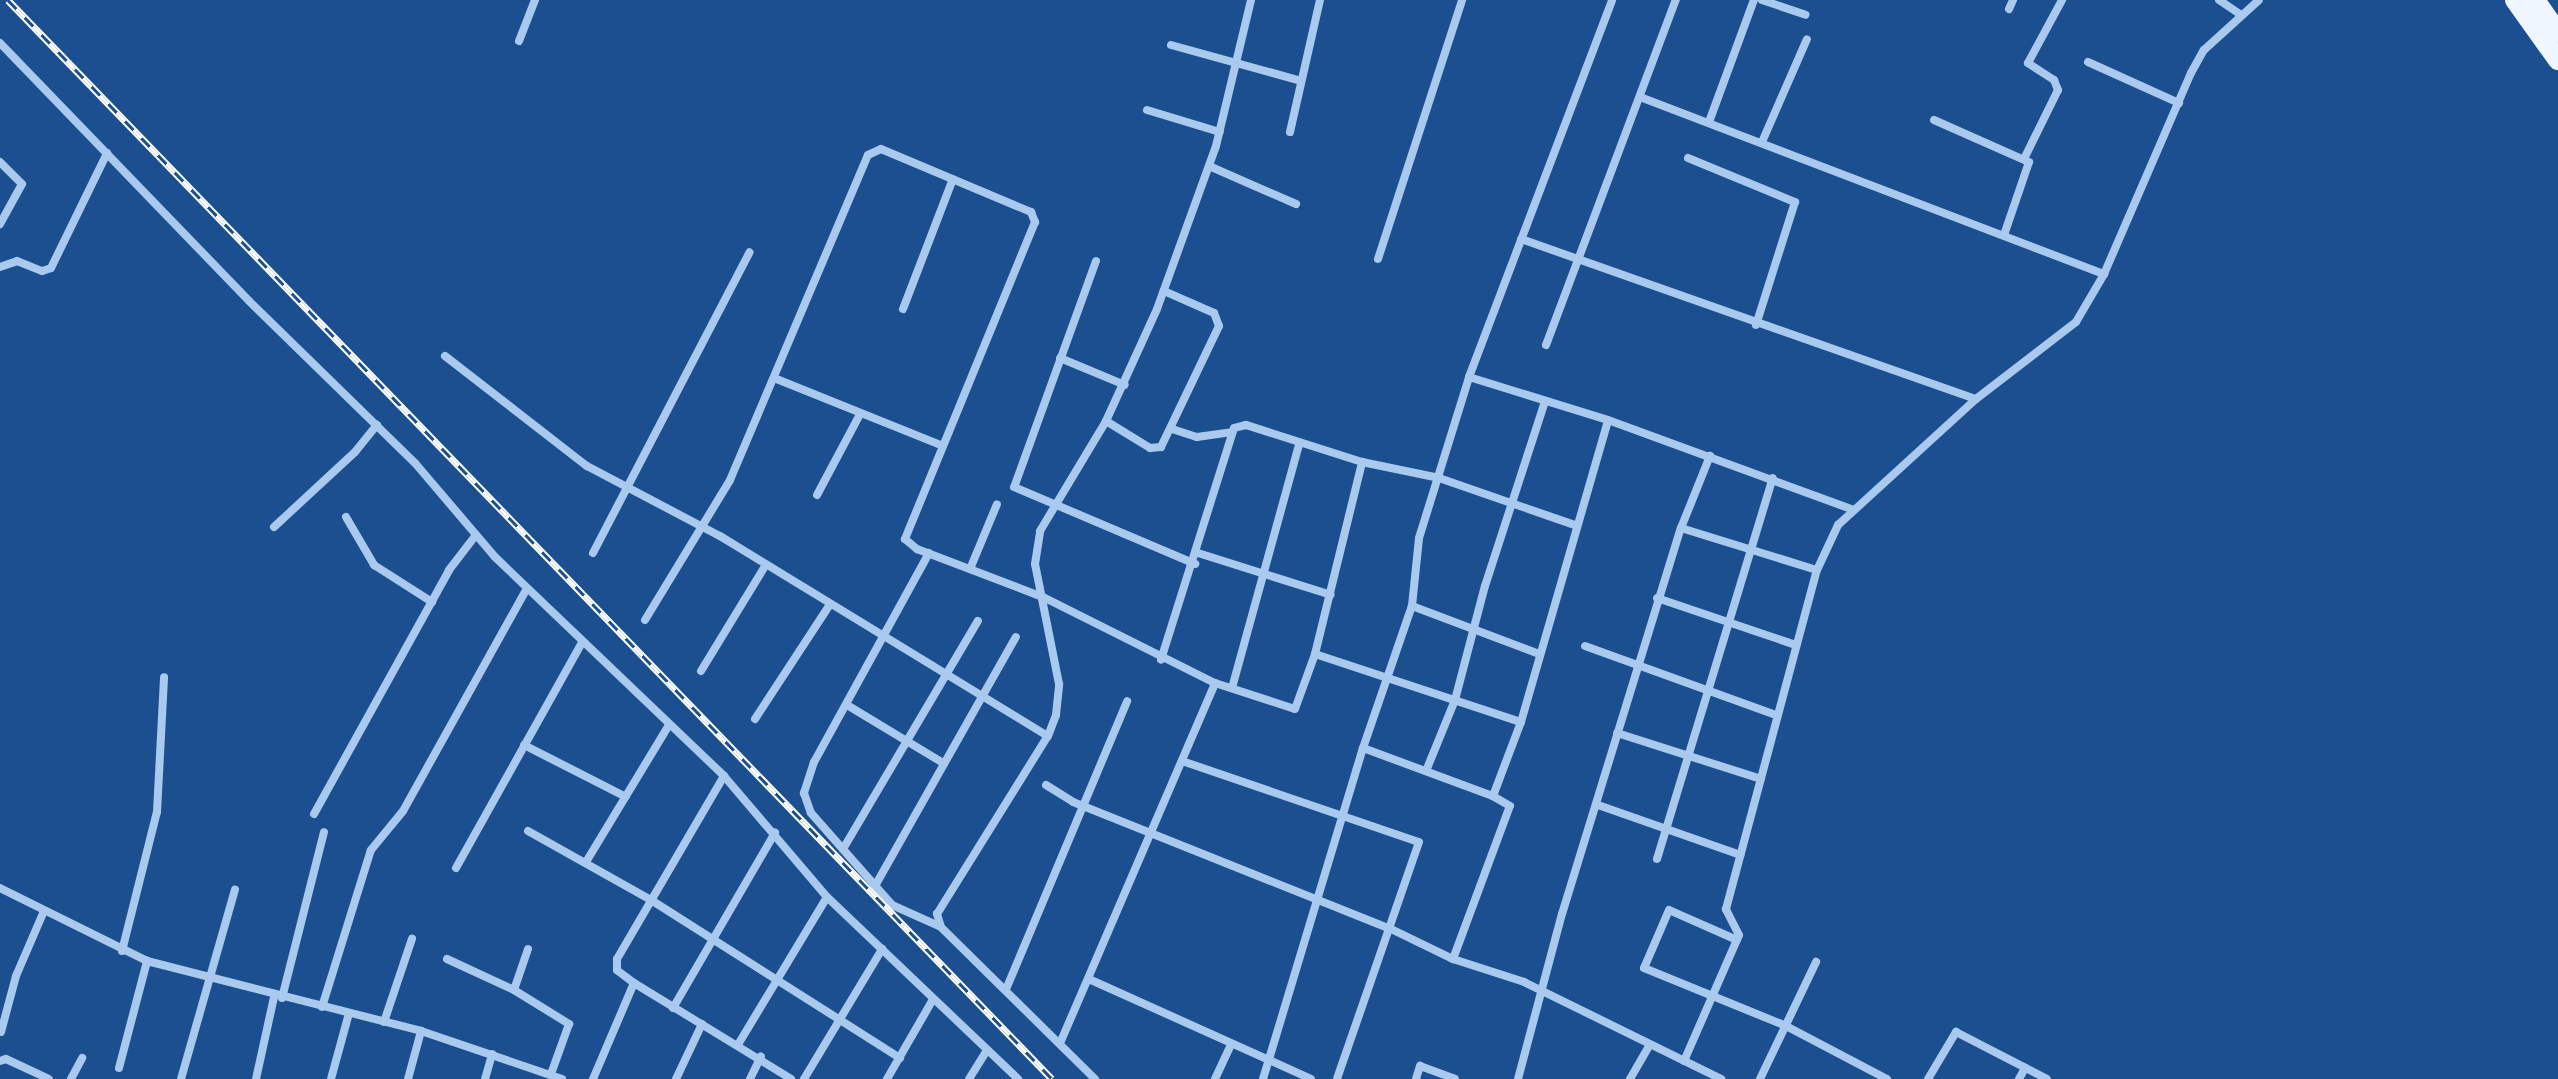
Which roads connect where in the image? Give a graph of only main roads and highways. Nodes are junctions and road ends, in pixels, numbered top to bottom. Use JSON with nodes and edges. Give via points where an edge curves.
{"nodes":[{"id":1,"x":2515,"y":0,"type":"edge"},
{"id":2,"x":2535,"y":0,"type":"edge"},
{"id":3,"x":2558,"y":33,"type":"edge"},
{"id":4,"x":2558,"y":60,"type":"edge"}],
"edges":[{"from":1,"to":4,"type":"main road"},
{"from":2,"to":3,"type":"main road"}]}
